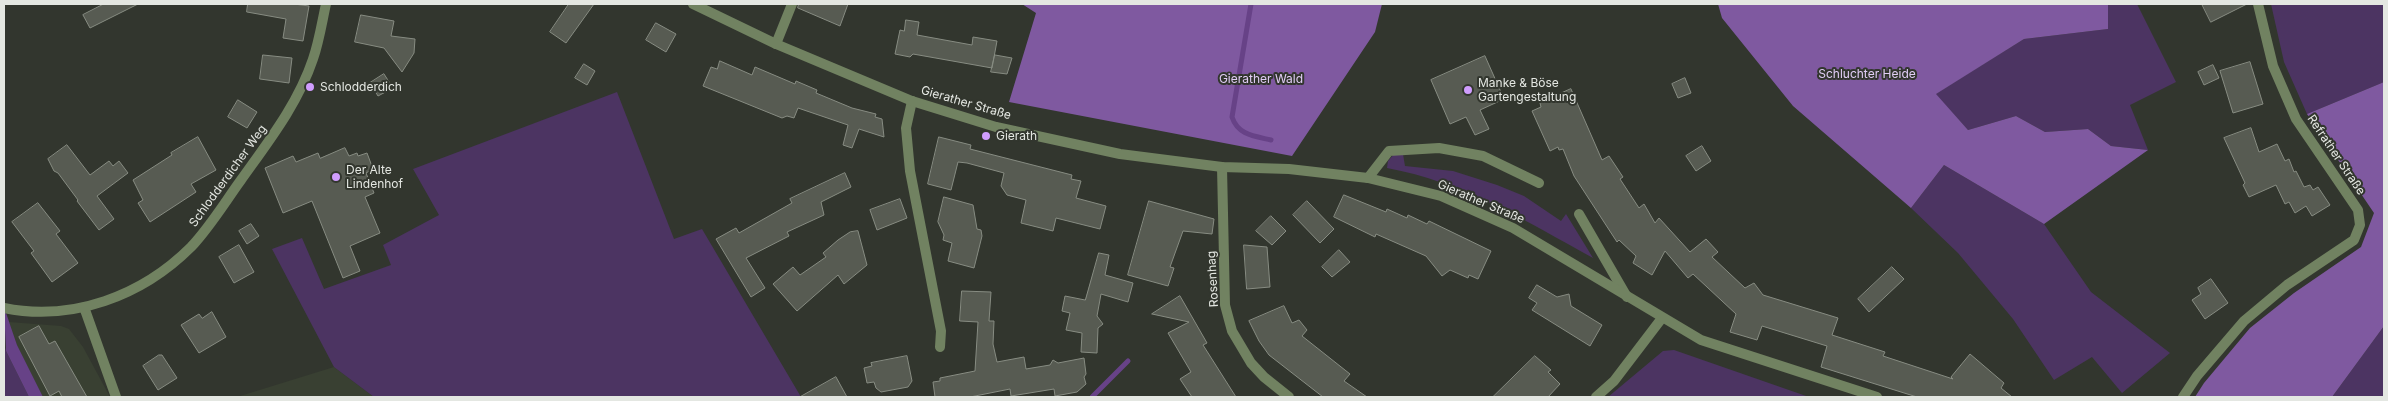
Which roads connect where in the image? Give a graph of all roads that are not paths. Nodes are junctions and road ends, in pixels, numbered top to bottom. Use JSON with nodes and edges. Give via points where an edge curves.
{"nodes":[{"id":1,"x":326,"y":4,"type":"edge"},
{"id":2,"x":693,"y":4,"type":"edge"},
{"id":3,"x":792,"y":4,"type":"edge"},
{"id":4,"x":2258,"y":4,"type":"edge"},
{"id":5,"x":776,"y":44,"type":"junction"},
{"id":6,"x":912,"y":101,"type":"junction"},
{"id":7,"x":1222,"y":167,"type":"junction"},
{"id":8,"x":1368,"y":178,"type":"junction"},
{"id":9,"x":1539,"y":184,"type":"dead end"},
{"id":10,"x":1579,"y":214,"type":"dead end"},
{"id":11,"x":1628,"y":298,"type":"junction"},
{"id":12,"x":84,"y":308,"type":"junction"},
{"id":13,"x":6,"y":309,"type":"edge"},
{"id":14,"x":1662,"y":318,"type":"junction"},
{"id":15,"x":940,"y":348,"type":"dead end"},
{"id":16,"x":116,"y":397,"type":"edge"},
{"id":17,"x":1289,"y":397,"type":"edge"},
{"id":18,"x":1596,"y":397,"type":"edge"},
{"id":19,"x":1877,"y":397,"type":"edge"},
{"id":20,"x":2183,"y":397,"type":"edge"}],
"edges":[{"from":1,"to":12,"type":"street","name":"Schlodderdicher Weg","via":[[313,59],[302,87],[276,132],[192,245],[168,267],[134,289]]},
{"from":2,"to":5,"type":"street","name":"Gierather Straße"},
{"from":3,"to":5,"type":"street"},
{"from":4,"to":20,"type":"street","name":"Refrather Straße","via":[[2273,66],[2296,119],[2358,210],[2360,225],[2354,240],[2287,285],[2244,321]]},
{"from":5,"to":6,"type":"street","name":"Gierather Straße"},
{"from":6,"to":7,"type":"street","name":"Gierather Straße","via":[[996,127],[1120,154]]},
{"from":6,"to":15,"type":"street","via":[[906,128],[910,171],[942,330]]},
{"from":7,"to":8,"type":"street","name":"Gierather Straße","via":[[1289,169]]},
{"from":7,"to":17,"type":"street","name":"Rosenhag","via":[[1225,305],[1232,331],[1251,363]]},
{"from":8,"to":9,"type":"street","via":[[1389,151],[1439,148],[1483,156]]},
{"from":8,"to":11,"type":"street","name":"Gierather Straße","via":[[1441,196],[1513,228]]},
{"from":10,"to":11,"type":"street","name":"Gierather Straße"},
{"from":11,"to":14,"type":"street","name":"Gierather Straße"},
{"from":12,"to":13,"type":"street","name":"Schlodderdicher Weg","via":[[35,313]]},
{"from":12,"to":16,"type":"street"},
{"from":14,"to":18,"type":"street","via":[[1614,380]]},
{"from":14,"to":19,"type":"street","name":"Gierather Straße","via":[[1702,340]]}]}
